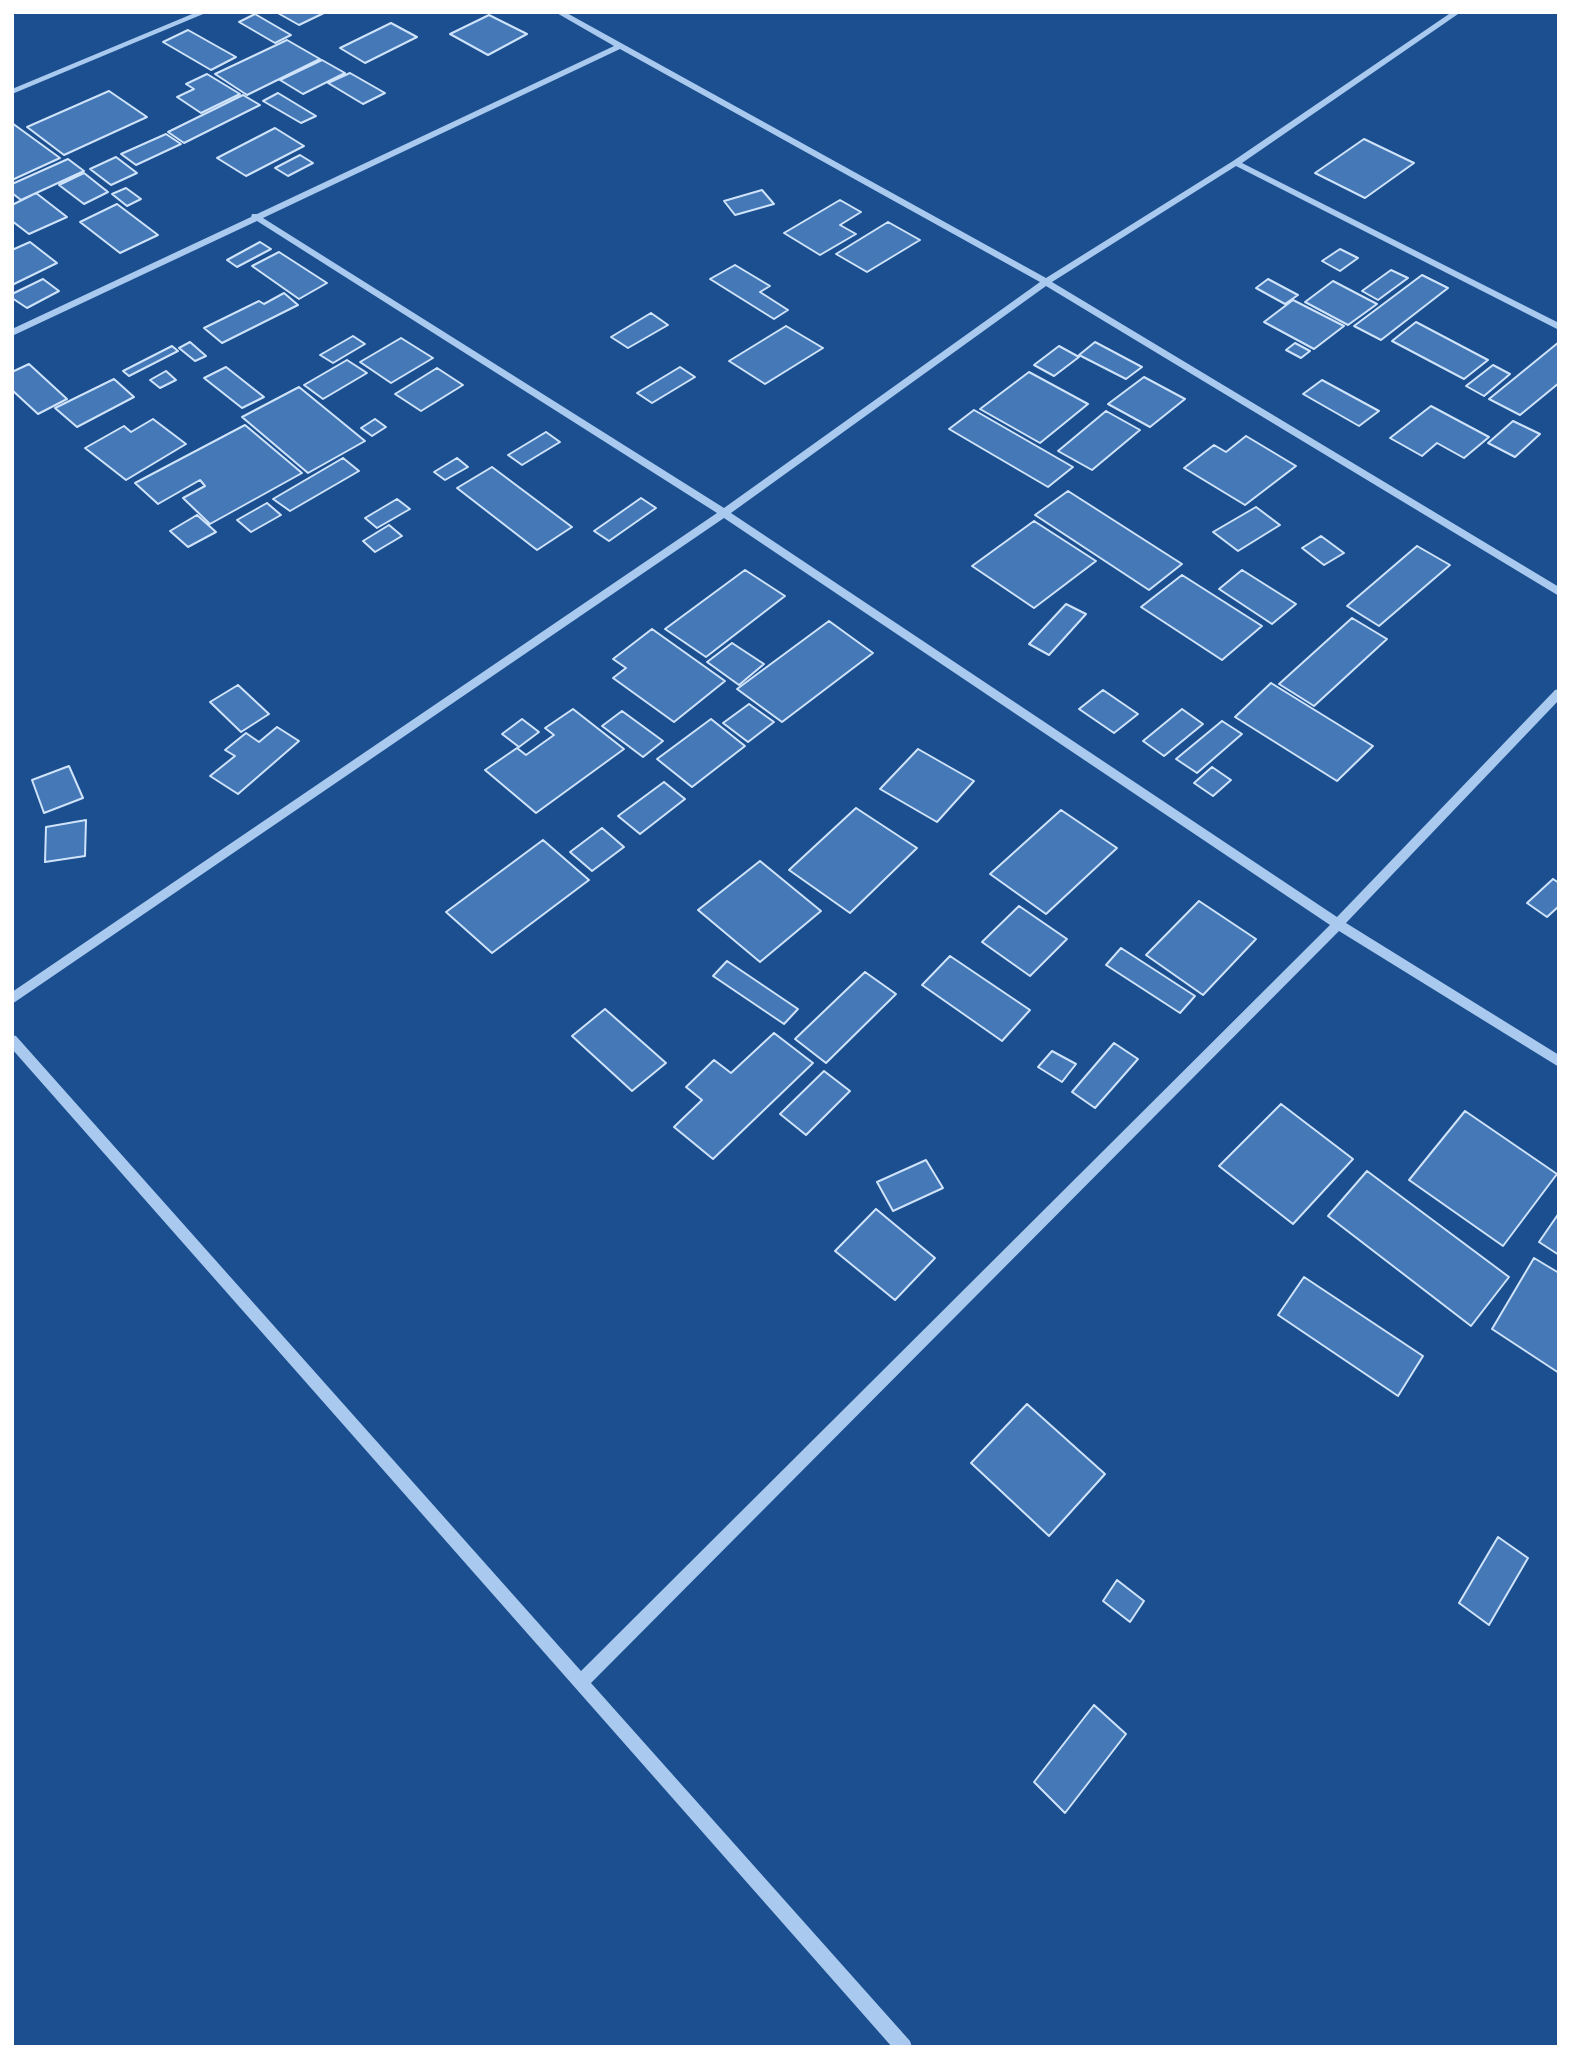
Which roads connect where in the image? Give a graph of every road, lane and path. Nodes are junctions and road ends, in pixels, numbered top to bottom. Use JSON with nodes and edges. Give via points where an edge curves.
{"nodes":[{"id":1,"x":204,"y":12,"type":"edge"},
{"id":2,"x":559,"y":12,"type":"edge"},
{"id":3,"x":1457,"y":12,"type":"edge"},
{"id":4,"x":620,"y":46,"type":"junction"},
{"id":5,"x":12,"y":92,"type":"edge"},
{"id":6,"x":1236,"y":163,"type":"junction"},
{"id":7,"x":255,"y":216,"type":"junction"},
{"id":8,"x":1046,"y":282,"type":"junction"},
{"id":9,"x":1559,"y":327,"type":"edge"},
{"id":10,"x":12,"y":332,"type":"edge"},
{"id":11,"x":724,"y":513,"type":"junction"},
{"id":12,"x":1559,"y":592,"type":"edge"},
{"id":13,"x":1559,"y":694,"type":"edge"},
{"id":14,"x":1338,"y":924,"type":"junction"},
{"id":15,"x":12,"y":999,"type":"edge"},
{"id":16,"x":12,"y":1040,"type":"edge"},
{"id":17,"x":1559,"y":1062,"type":"edge"},
{"id":18,"x":581,"y":1682,"type":"junction"},
{"id":19,"x":904,"y":2047,"type":"edge"}],
"edges":[{"from":1,"to":5,"type":"street"},
{"from":2,"to":4,"type":"street"},
{"from":3,"to":6,"type":"street"},
{"from":4,"to":7,"type":"street"},
{"from":4,"to":8,"type":"street"},
{"from":6,"to":8,"type":"street"},
{"from":6,"to":9,"type":"street"},
{"from":7,"to":10,"type":"street"},
{"from":7,"to":11,"type":"street"},
{"from":8,"to":11,"type":"street"},
{"from":8,"to":12,"type":"street"},
{"from":11,"to":14,"type":"street"},
{"from":11,"to":15,"type":"street"},
{"from":13,"to":14,"type":"street"},
{"from":14,"to":17,"type":"street"},
{"from":14,"to":18,"type":"street"},
{"from":16,"to":18,"type":"street"},
{"from":18,"to":19,"type":"street"}]}
